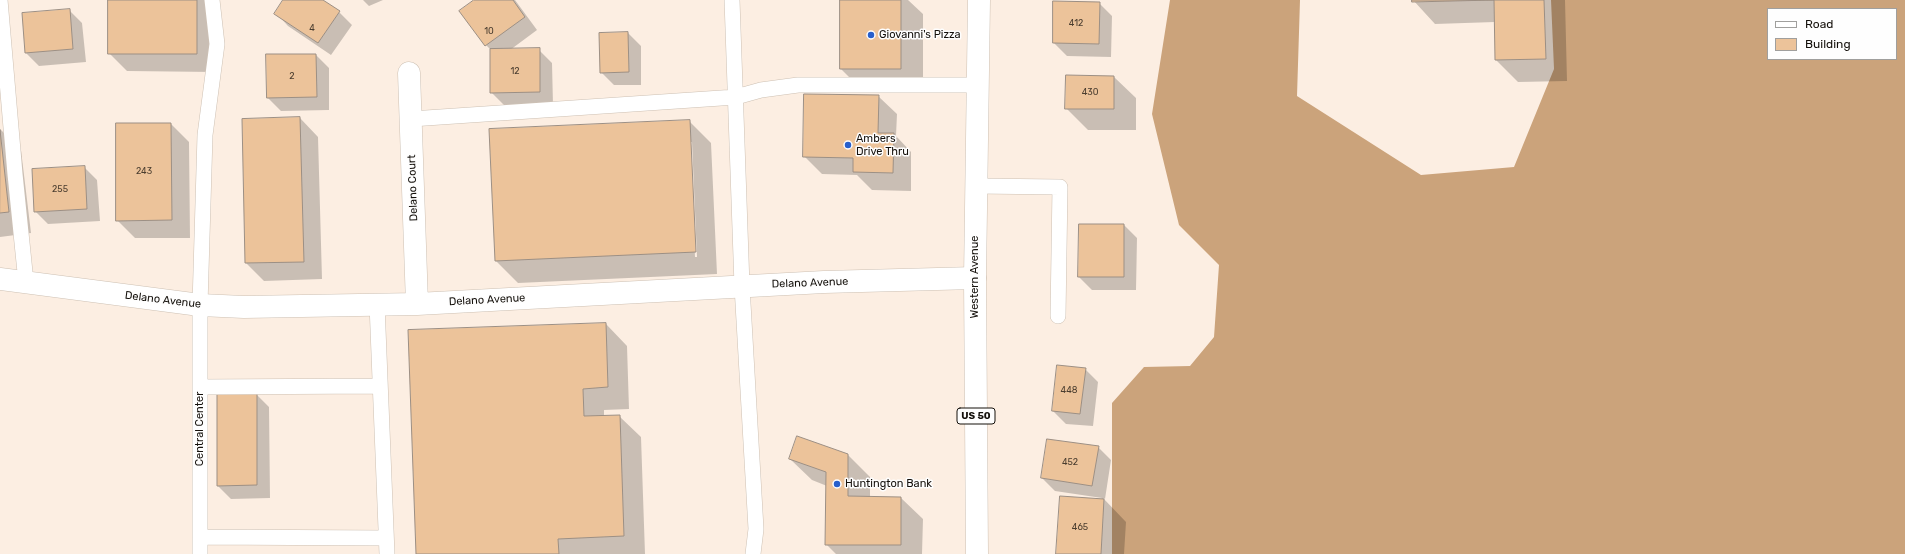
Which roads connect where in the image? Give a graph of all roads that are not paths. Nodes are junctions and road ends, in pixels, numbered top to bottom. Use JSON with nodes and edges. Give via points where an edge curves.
{"nodes":[{"id":1,"x":0,"y":0,"type":"edge"},
{"id":2,"x":212,"y":0,"type":"edge"},
{"id":3,"x":732,"y":0,"type":"edge"},
{"id":4,"x":979,"y":0,"type":"edge"},
{"id":5,"x":409,"y":73,"type":"dead end"},
{"id":6,"x":978,"y":85,"type":"junction"},
{"id":7,"x":736,"y":98,"type":"junction"},
{"id":8,"x":410,"y":119,"type":"junction"},
{"id":9,"x":976,"y":186,"type":"junction"},
{"id":10,"x":975,"y":278,"type":"junction"},
{"id":11,"x":0,"y":279,"type":"edge"},
{"id":12,"x":26,"y":282,"type":"junction"},
{"id":13,"x":742,"y":286,"type":"junction"},
{"id":14,"x":377,"y":304,"type":"junction"},
{"id":15,"x":417,"y":304,"type":"junction"},
{"id":16,"x":200,"y":305,"type":"junction"},
{"id":17,"x":1058,"y":316,"type":"dead end"},
{"id":18,"x":380,"y":386,"type":"junction"},
{"id":19,"x":200,"y":387,"type":"junction"},
{"id":20,"x":200,"y":537,"type":"junction"},
{"id":21,"x":386,"y":538,"type":"junction"},
{"id":22,"x":200,"y":554,"type":"edge"},
{"id":23,"x":387,"y":554,"type":"edge"},
{"id":24,"x":753,"y":554,"type":"edge"},
{"id":25,"x":977,"y":554,"type":"edge"}],
"edges":[{"from":1,"to":12,"type":"lane"},
{"from":2,"to":16,"type":"lane","name":"Central Center","via":[[217,44],[205,135]]},
{"from":3,"to":7,"type":"lane"},
{"from":4,"to":6,"type":"street","name":"Western Avenue","number":"US 50"},
{"from":5,"to":8,"type":"street","name":"Delano Court"},
{"from":6,"to":7,"type":"lane","via":[[798,85],[762,90]]},
{"from":6,"to":9,"type":"street","name":"Western Avenue","number":"US 50"},
{"from":7,"to":8,"type":"lane"},
{"from":7,"to":13,"type":"lane"},
{"from":8,"to":15,"type":"street","name":"Delano Court"},
{"from":9,"to":10,"type":"street","name":"Western Avenue","number":"US 50"},
{"from":9,"to":17,"type":"lane","via":[[1060,187]]},
{"from":10,"to":13,"type":"street","name":"Delano Avenue"},
{"from":10,"to":25,"type":"street","name":"Western Avenue","number":"US 50"},
{"from":11,"to":12,"type":"street","name":"Delano Avenue"},
{"from":12,"to":16,"type":"street","name":"Delano Avenue"},
{"from":13,"to":15,"type":"street","name":"Delano Avenue"},
{"from":13,"to":24,"type":"lane","via":[[756,529]]},
{"from":14,"to":15,"type":"street","name":"Delano Avenue"},
{"from":14,"to":16,"type":"street","name":"Delano Avenue","via":[[244,307]]},
{"from":14,"to":18,"type":"lane"},
{"from":16,"to":19,"type":"lane","name":"Central Center"},
{"from":18,"to":19,"type":"lane"},
{"from":18,"to":21,"type":"lane"},
{"from":19,"to":20,"type":"lane","name":"Central Center"},
{"from":20,"to":21,"type":"lane"},
{"from":20,"to":22,"type":"lane","name":"Central Center"},
{"from":21,"to":23,"type":"lane"}]}
